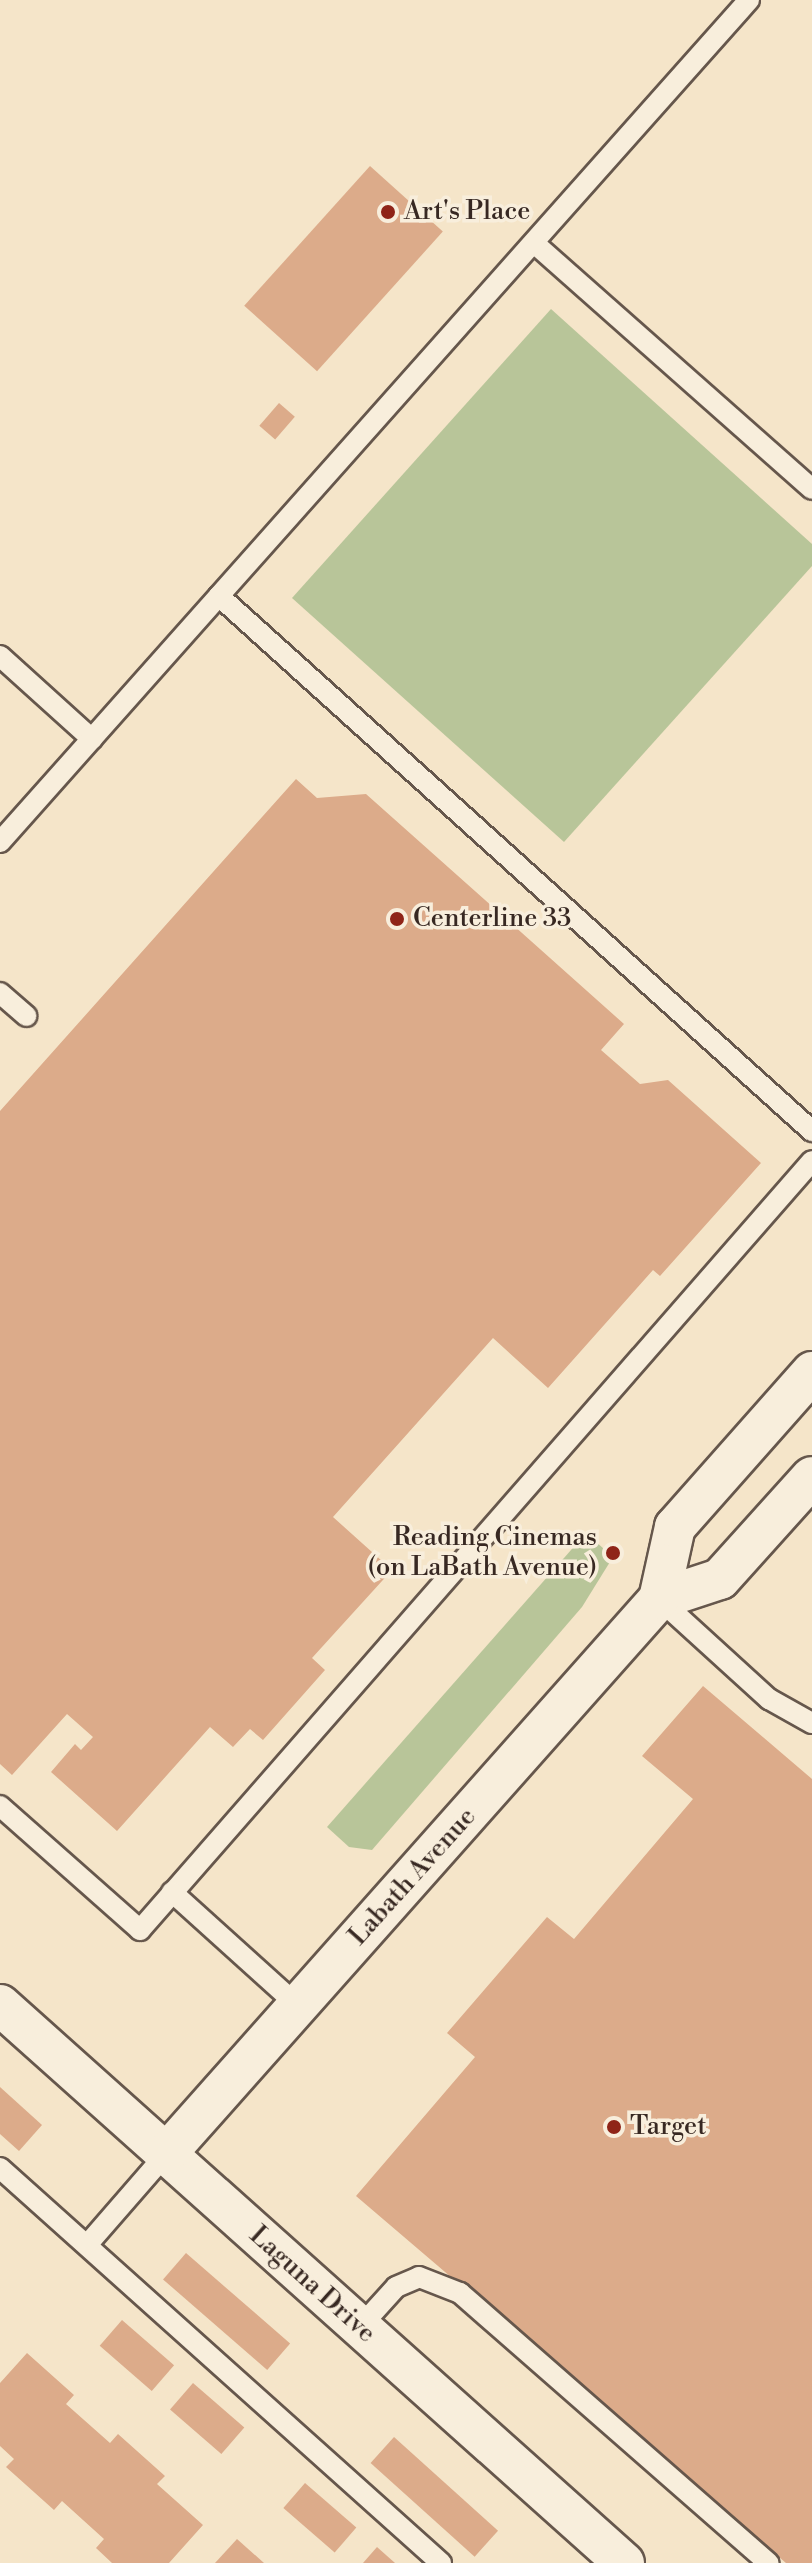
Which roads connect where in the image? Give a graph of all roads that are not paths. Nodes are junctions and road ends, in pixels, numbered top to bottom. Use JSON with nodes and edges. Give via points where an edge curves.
{"nodes":[{"id":1,"x":749,"y":0,"type":"edge"},
{"id":2,"x":534,"y":243,"type":"junction"},
{"id":3,"x":812,"y":489,"type":"edge"},
{"id":4,"x":219,"y":596,"type":"junction"},
{"id":5,"x":0,"y":656,"type":"edge"},
{"id":6,"x":92,"y":739,"type":"junction"},
{"id":7,"x":0,"y":842,"type":"edge"},
{"id":8,"x":0,"y":993,"type":"edge"},
{"id":9,"x":26,"y":1016,"type":"dead end"},
{"id":10,"x":812,"y":1131,"type":"edge"},
{"id":11,"x":812,"y":1161,"type":"edge"},
{"id":12,"x":812,"y":1372,"type":"edge"},
{"id":13,"x":812,"y":1477,"type":"edge"},
{"id":14,"x":659,"y":1599,"type":"junction"},
{"id":15,"x":812,"y":1723,"type":"edge"},
{"id":16,"x":0,"y":1806,"type":"edge"},
{"id":17,"x":172,"y":1892,"type":"junction"},
{"id":18,"x":0,"y":2005,"type":"edge"},
{"id":19,"x":298,"y":2006,"type":"junction"},
{"id":20,"x":166,"y":2154,"type":"junction"},
{"id":21,"x":0,"y":2168,"type":"edge"},
{"id":22,"x":87,"y":2245,"type":"junction"},
{"id":23,"x":359,"y":2328,"type":"junction"},
{"id":24,"x":441,"y":2563,"type":"edge"},
{"id":25,"x":624,"y":2563,"type":"edge"},
{"id":26,"x":768,"y":2563,"type":"edge"}],
"edges":[{"from":1,"to":2,"type":"lane"},
{"from":2,"to":3,"type":"lane"},
{"from":2,"to":4,"type":"lane"},
{"from":4,"to":6,"type":"lane"},
{"from":4,"to":10,"type":"lane"},
{"from":5,"to":6,"type":"lane"},
{"from":6,"to":7,"type":"lane"},
{"from":8,"to":9,"type":"lane"},
{"from":11,"to":17,"type":"lane"},
{"from":12,"to":14,"type":"street","name":"Labath Avenue","via":[[675,1527]]},
{"from":13,"to":14,"type":"street","via":[[720,1579]]},
{"from":14,"to":15,"type":"lane","via":[[769,1699]]},
{"from":14,"to":19,"type":"street","name":"Labath Avenue"},
{"from":16,"to":17,"type":"lane","via":[[140,1930]]},
{"from":17,"to":19,"type":"lane"},
{"from":18,"to":20,"type":"street","name":"Laguna Drive"},
{"from":19,"to":20,"type":"street","name":"Labath Avenue"},
{"from":20,"to":22,"type":"lane"},
{"from":20,"to":23,"type":"street","name":"Laguna Drive"},
{"from":21,"to":22,"type":"lane"},
{"from":22,"to":24,"type":"lane"},
{"from":23,"to":25,"type":"street","name":"Laguna Drive"},
{"from":23,"to":26,"type":"lane","via":[[396,2287],[419,2277],[460,2293]]}]}
